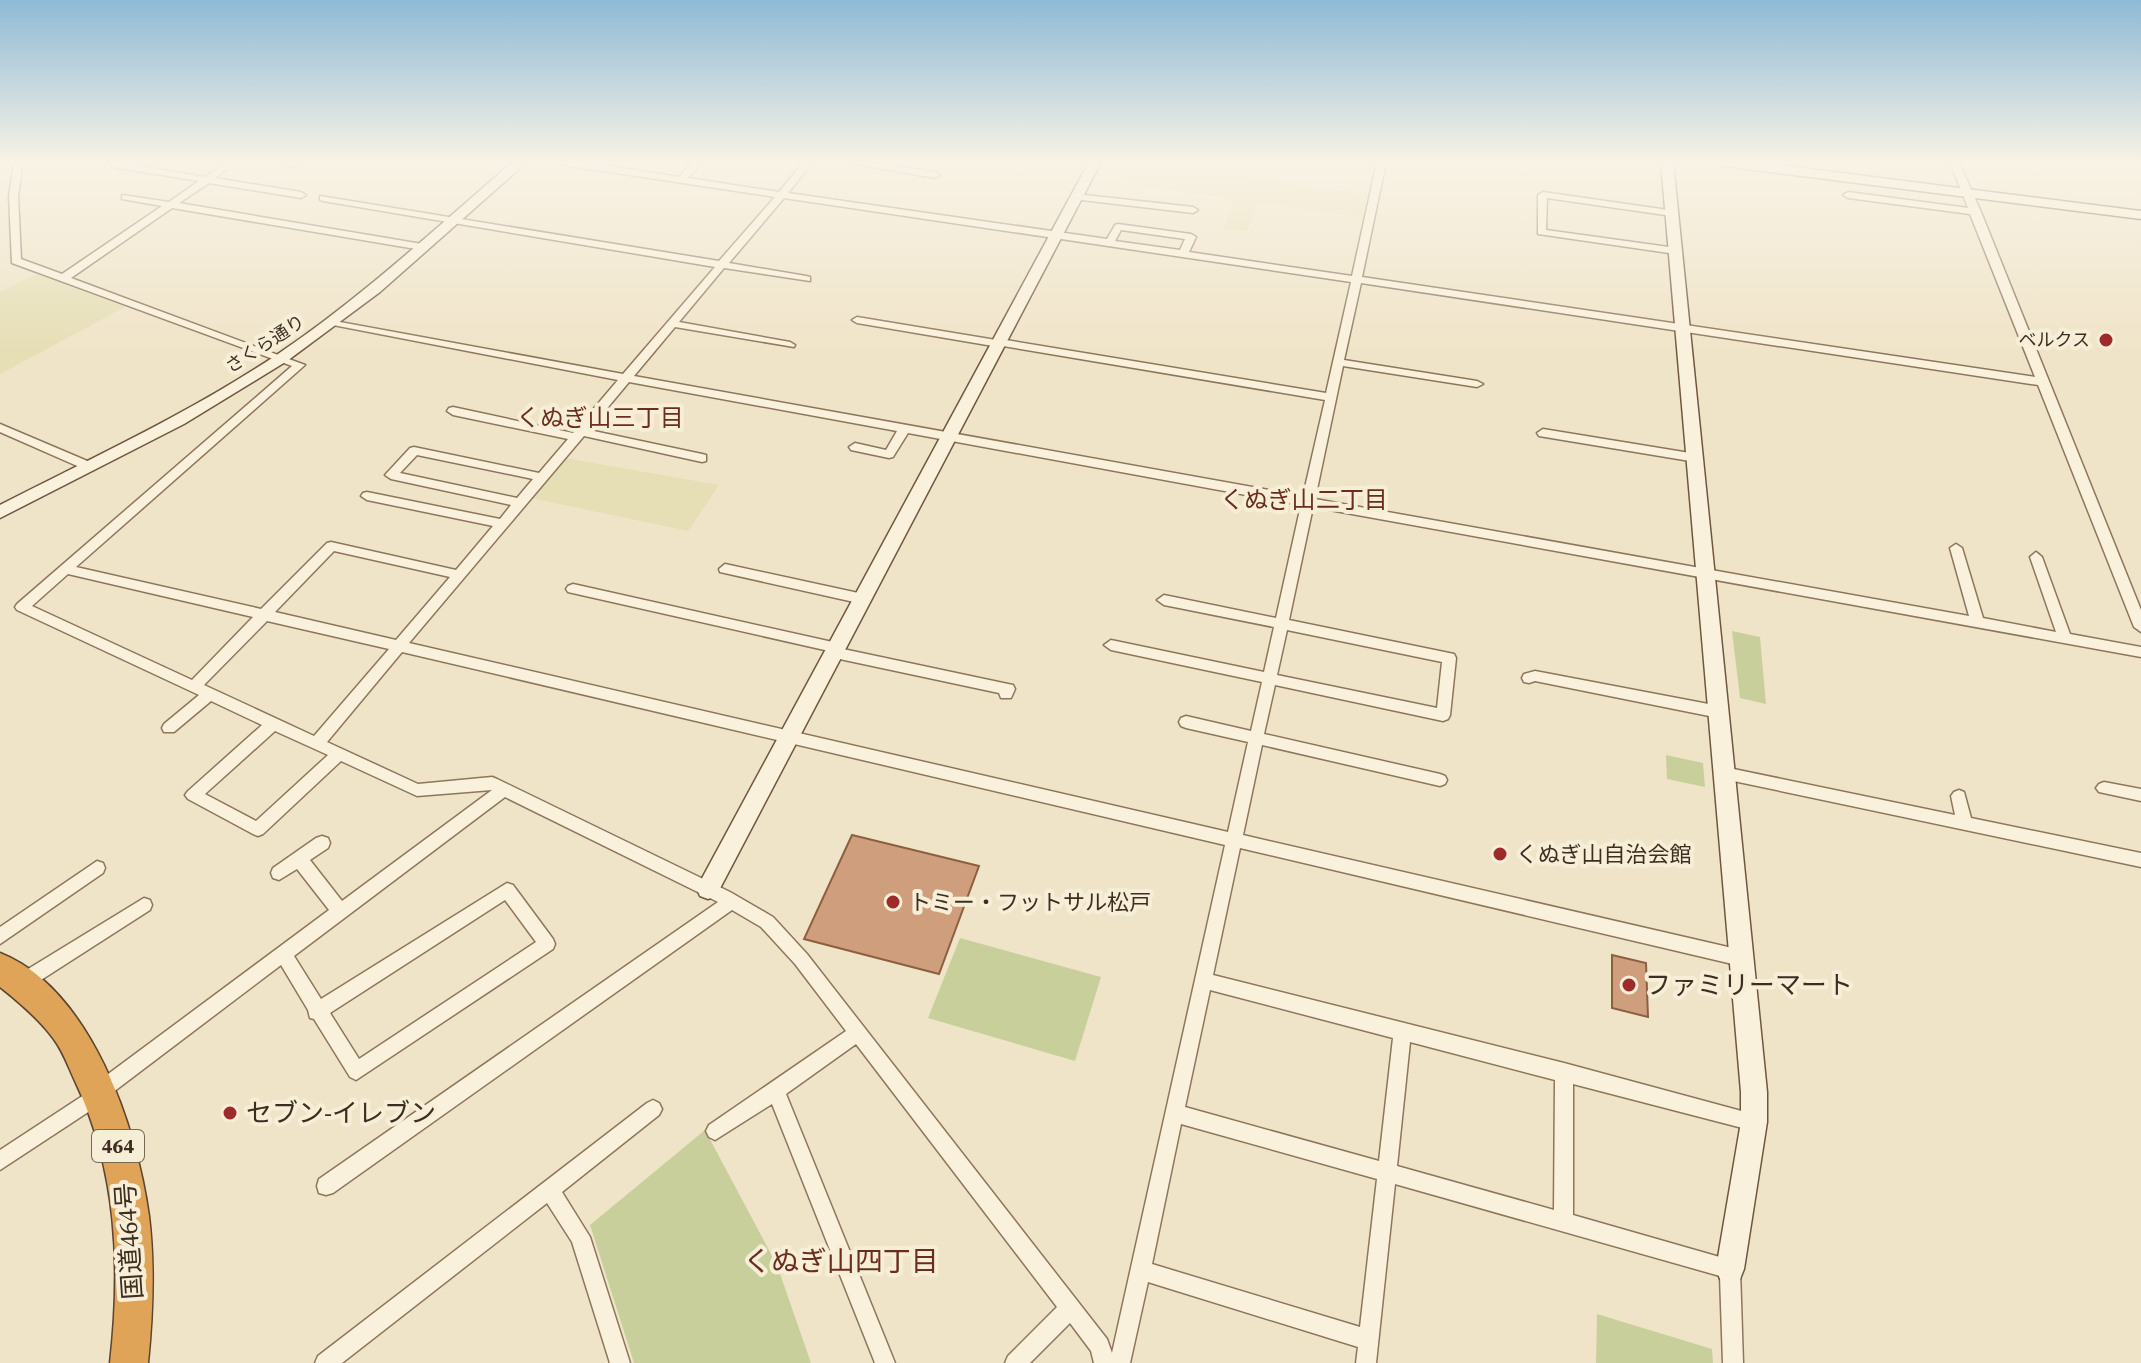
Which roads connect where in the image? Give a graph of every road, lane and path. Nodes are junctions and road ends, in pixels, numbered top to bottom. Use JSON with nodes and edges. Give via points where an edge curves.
{"nodes":[{"id":1,"x":140,"y":226,"type":"edge"},
{"id":2,"x":294,"y":226,"type":"edge"},
{"id":3,"x":447,"y":226,"type":"edge"},
{"id":4,"x":487,"y":226,"type":"edge"},
{"id":5,"x":756,"y":226,"type":"edge"},
{"id":6,"x":992,"y":226,"type":"edge"},
{"id":7,"x":1062,"y":226,"type":"edge"},
{"id":8,"x":1368,"y":226,"type":"edge"},
{"id":9,"x":1541,"y":226,"type":"edge"},
{"id":10,"x":1673,"y":226,"type":"edge"},
{"id":11,"x":1981,"y":226,"type":"edge"},
{"id":12,"x":0,"y":228,"type":"edge"},
{"id":13,"x":15,"y":228,"type":"joint"},
{"id":14,"x":1057,"y":235,"type":"junction"},
{"id":15,"x":1110,"y":242,"type":"junction"},
{"id":16,"x":422,"y":247,"type":"junction"},
{"id":17,"x":1676,"y":251,"type":"junction"},
{"id":18,"x":1184,"y":253,"type":"junction"},
{"id":19,"x":722,"y":265,"type":"junction"},
{"id":20,"x":62,"y":279,"type":"junction"},
{"id":21,"x":806,"y":279,"type":"dead end"},
{"id":22,"x":1356,"y":279,"type":"junction"},
{"id":23,"x":857,"y":320,"type":"dead end"},
{"id":24,"x":333,"y":322,"type":"junction"},
{"id":25,"x":673,"y":324,"type":"junction"},
{"id":26,"x":1682,"y":328,"type":"junction"},
{"id":27,"x":1000,"y":343,"type":"junction"},
{"id":28,"x":790,"y":345,"type":"dead end"},
{"id":29,"x":280,"y":360,"type":"junction"},
{"id":30,"x":1337,"y":362,"type":"junction"},
{"id":31,"x":627,"y":378,"type":"junction"},
{"id":32,"x":2043,"y":382,"type":"junction"},
{"id":33,"x":1477,"y":384,"type":"dead end"},
{"id":34,"x":1329,"y":397,"type":"junction"},
{"id":35,"x":453,"y":411,"type":"dead end"},
{"id":36,"x":0,"y":428,"type":"edge"},
{"id":37,"x":905,"y":428,"type":"junction"},
{"id":38,"x":578,"y":434,"type":"junction"},
{"id":39,"x":1543,"y":434,"type":"dead end"},
{"id":40,"x":950,"y":436,"type":"junction"},
{"id":41,"x":855,"y":447,"type":"dead end"},
{"id":42,"x":702,"y":458,"type":"dead end"},
{"id":43,"x":1696,"y":458,"type":"junction"},
{"id":44,"x":88,"y":466,"type":"junction"},
{"id":45,"x":541,"y":477,"type":"junction"},
{"id":46,"x":367,"y":496,"type":"dead end"},
{"id":47,"x":1309,"y":501,"type":"junction"},
{"id":48,"x":521,"y":503,"type":"junction"},
{"id":49,"x":0,"y":512,"type":"edge"},
{"id":50,"x":504,"y":524,"type":"junction"},
{"id":51,"x":1956,"y":548,"type":"dead end"},
{"id":52,"x":2036,"y":557,"type":"dead end"},
{"id":53,"x":66,"y":569,"type":"junction"},
{"id":54,"x":725,"y":569,"type":"dead end"},
{"id":55,"x":1706,"y":573,"type":"junction"},
{"id":56,"x":460,"y":575,"type":"junction"},
{"id":57,"x":573,"y":589,"type":"dead end"},
{"id":58,"x":863,"y":599,"type":"junction"},
{"id":59,"x":1164,"y":600,"type":"dead end"},
{"id":60,"x":265,"y":615,"type":"junction"},
{"id":61,"x":1977,"y":622,"type":"junction"},
{"id":62,"x":1283,"y":625,"type":"junction"},
{"id":63,"x":2141,"y":627,"type":"edge"},
{"id":64,"x":2065,"y":638,"type":"junction"},
{"id":65,"x":1111,"y":645,"type":"dead end"},
{"id":66,"x":399,"y":647,"type":"junction"},
{"id":67,"x":836,"y":650,"type":"junction"},
{"id":68,"x":2141,"y":652,"type":"edge"},
{"id":69,"x":1529,"y":678,"type":"dead end"},
{"id":70,"x":1271,"y":680,"type":"junction"},
{"id":71,"x":195,"y":686,"type":"junction"},
{"id":72,"x":211,"y":693,"type":"junction"},
{"id":73,"x":1006,"y":694,"type":"dead end"},
{"id":74,"x":1719,"y":712,"type":"junction"},
{"id":75,"x":1186,"y":722,"type":"dead end"},
{"id":76,"x":273,"y":724,"type":"junction"},
{"id":77,"x":169,"y":728,"type":"dead end"},
{"id":78,"x":790,"y":739,"type":"junction"},
{"id":79,"x":1256,"y":739,"type":"junction"},
{"id":80,"x":318,"y":742,"type":"junction"},
{"id":81,"x":338,"y":755,"type":"junction"},
{"id":82,"x":1724,"y":773,"type":"junction"},
{"id":83,"x":1440,"y":780,"type":"dead end"},
{"id":84,"x":2104,"y":788,"type":"dead end"},
{"id":85,"x":504,"y":789,"type":"junction"},
{"id":86,"x":2141,"y":795,"type":"edge"},
{"id":87,"x":1959,"y":796,"type":"dead end"},
{"id":88,"x":1964,"y":823,"type":"junction"},
{"id":89,"x":1233,"y":842,"type":"junction"},
{"id":90,"x":322,"y":843,"type":"dead end"},
{"id":91,"x":299,"y":859,"type":"junction"},
{"id":92,"x":2141,"y":860,"type":"edge"},
{"id":93,"x":97,"y":868,"type":"dead end"},
{"id":94,"x":279,"y":873,"type":"dead end"},
{"id":95,"x":708,"y":889,"type":"junction"},
{"id":96,"x":731,"y":902,"type":"junction"},
{"id":97,"x":144,"y":905,"type":"dead end"},
{"id":98,"x":340,"y":911,"type":"junction"},
{"id":99,"x":0,"y":936,"type":"edge"},
{"id":100,"x":283,"y":954,"type":"junction"},
{"id":101,"x":1741,"y":958,"type":"junction"},
{"id":102,"x":10,"y":976,"type":"edge"},
{"id":103,"x":1204,"y":981,"type":"junction"},
{"id":104,"x":316,"y":1012,"type":"junction"},
{"id":105,"x":1402,"y":1031,"type":"junction"},
{"id":106,"x":856,"y":1034,"type":"junction"},
{"id":107,"x":1564,"y":1072,"type":"junction"},
{"id":108,"x":776,"y":1091,"type":"junction"},
{"id":109,"x":99,"y":1093,"type":"junction"},
{"id":110,"x":653,"y":1109,"type":"dead end"},
{"id":111,"x":1174,"y":1113,"type":"junction"},
{"id":112,"x":1754,"y":1122,"type":"junction"},
{"id":113,"x":715,"y":1131,"type":"dead end"},
{"id":114,"x":0,"y":1161,"type":"edge"},
{"id":115,"x":1387,"y":1173,"type":"junction"},
{"id":116,"x":326,"y":1186,"type":"dead end"},
{"id":117,"x":550,"y":1191,"type":"junction"},
{"id":118,"x":1563,"y":1222,"type":"junction"},
{"id":119,"x":1730,"y":1269,"type":"junction"},
{"id":120,"x":1140,"y":1270,"type":"junction"},
{"id":121,"x":1070,"y":1309,"type":"junction"},
{"id":122,"x":1369,"y":1340,"type":"junction"},
{"id":123,"x":129,"y":1363,"type":"edge"},
{"id":124,"x":325,"y":1363,"type":"edge"},
{"id":125,"x":620,"y":1363,"type":"edge"},
{"id":126,"x":885,"y":1363,"type":"edge"},
{"id":127,"x":1015,"y":1363,"type":"edge"},
{"id":128,"x":1104,"y":1363,"type":"edge"},
{"id":129,"x":1120,"y":1363,"type":"edge"},
{"id":130,"x":1366,"y":1363,"type":"edge"},
{"id":131,"x":1733,"y":1363,"type":"edge"}],
"edges":[{"from":1,"to":20,"type":"street"},
{"from":2,"to":16,"type":"street"},
{"from":3,"to":16,"type":"street","name":"さくら通り"},
{"from":4,"to":19,"type":"street"},
{"from":5,"to":19,"type":"street"},
{"from":6,"to":14,"type":"street"},
{"from":7,"to":14,"type":"street"},
{"from":8,"to":22,"type":"street"},
{"from":9,"to":17,"type":"street","via":[[1541,232]]},
{"from":10,"to":17,"type":"street"},
{"from":11,"to":32,"type":"street"},
{"from":12,"to":13,"type":"street"},
{"from":13,"to":20,"type":"street","via":[[16,261]]},
{"from":14,"to":15,"type":"street"},
{"from":14,"to":27,"type":"street"},
{"from":15,"to":18,"type":"street"},
{"from":15,"to":18,"type":"street","via":[[1118,227],[1191,237]]},
{"from":16,"to":24,"type":"street","name":"さくら通り"},
{"from":17,"to":26,"type":"street"},
{"from":18,"to":22,"type":"street"},
{"from":19,"to":21,"type":"street"},
{"from":19,"to":25,"type":"street"},
{"from":20,"to":29,"type":"street"},
{"from":22,"to":26,"type":"street"},
{"from":22,"to":30,"type":"street"},
{"from":23,"to":27,"type":"street"},
{"from":24,"to":29,"type":"street","name":"さくら通り"},
{"from":24,"to":31,"type":"street"},
{"from":25,"to":28,"type":"street"},
{"from":25,"to":31,"type":"street"},
{"from":26,"to":32,"type":"street"},
{"from":26,"to":43,"type":"street"},
{"from":27,"to":34,"type":"street"},
{"from":27,"to":40,"type":"street"},
{"from":29,"to":44,"type":"street","name":"さくら通り"},
{"from":29,"to":53,"type":"street","via":[[300,365]]},
{"from":30,"to":33,"type":"street"},
{"from":30,"to":34,"type":"street"},
{"from":31,"to":37,"type":"street"},
{"from":31,"to":38,"type":"street"},
{"from":32,"to":63,"type":"street"},
{"from":34,"to":47,"type":"street"},
{"from":35,"to":38,"type":"street"},
{"from":36,"to":44,"type":"street"},
{"from":37,"to":40,"type":"street"},
{"from":37,"to":41,"type":"street","via":[[889,454]]},
{"from":38,"to":42,"type":"street"},
{"from":38,"to":45,"type":"street"},
{"from":39,"to":43,"type":"street"},
{"from":40,"to":47,"type":"street"},
{"from":40,"to":58,"type":"street"},
{"from":43,"to":55,"type":"street"},
{"from":44,"to":49,"type":"street","name":"さくら通り"},
{"from":45,"to":48,"type":"street"},
{"from":45,"to":48,"type":"street","via":[[414,451],[391,475]]},
{"from":46,"to":50,"type":"street"},
{"from":47,"to":55,"type":"street"},
{"from":47,"to":62,"type":"street"},
{"from":48,"to":50,"type":"street"},
{"from":50,"to":56,"type":"street"},
{"from":51,"to":61,"type":"street"},
{"from":52,"to":64,"type":"street"},
{"from":53,"to":60,"type":"street"},
{"from":53,"to":71,"type":"street","via":[[22,607]]},
{"from":54,"to":58,"type":"street"},
{"from":55,"to":61,"type":"street"},
{"from":55,"to":74,"type":"street"},
{"from":56,"to":60,"type":"street","via":[[331,546]]},
{"from":56,"to":66,"type":"street"},
{"from":57,"to":67,"type":"street"},
{"from":58,"to":67,"type":"street"},
{"from":59,"to":62,"type":"street"},
{"from":60,"to":66,"type":"street"},
{"from":60,"to":71,"type":"street"},
{"from":61,"to":64,"type":"street"},
{"from":62,"to":70,"type":"street"},
{"from":62,"to":70,"type":"street","via":[[1449,658],[1443,715]]},
{"from":64,"to":68,"type":"street"},
{"from":65,"to":70,"type":"street"},
{"from":66,"to":78,"type":"street"},
{"from":66,"to":80,"type":"street"},
{"from":67,"to":73,"type":"street","via":[[1008,689]]},
{"from":67,"to":78,"type":"street"},
{"from":69,"to":74,"type":"street"},
{"from":70,"to":79,"type":"street"},
{"from":71,"to":72,"type":"street"},
{"from":72,"to":76,"type":"street"},
{"from":72,"to":77,"type":"street"},
{"from":74,"to":82,"type":"street"},
{"from":75,"to":79,"type":"street"},
{"from":76,"to":80,"type":"street"},
{"from":76,"to":81,"type":"street","via":[[193,795],[258,829]]},
{"from":78,"to":89,"type":"street"},
{"from":78,"to":95,"type":"street"},
{"from":79,"to":83,"type":"street"},
{"from":79,"to":89,"type":"street"},
{"from":80,"to":81,"type":"street"},
{"from":81,"to":85,"type":"street","via":[[417,790],[492,783]]},
{"from":82,"to":88,"type":"street"},
{"from":82,"to":101,"type":"street"},
{"from":84,"to":86,"type":"street"},
{"from":85,"to":95,"type":"street"},
{"from":85,"to":98,"type":"street"},
{"from":87,"to":88,"type":"street"},
{"from":88,"to":92,"type":"street"},
{"from":89,"to":101,"type":"street"},
{"from":89,"to":103,"type":"street"},
{"from":90,"to":91,"type":"street"},
{"from":91,"to":94,"type":"street"},
{"from":91,"to":98,"type":"street"},
{"from":93,"to":99,"type":"street"},
{"from":95,"to":96,"type":"street"},
{"from":96,"to":106,"type":"street","via":[[767,922]]},
{"from":96,"to":116,"type":"street"},
{"from":97,"to":102,"type":"street"},
{"from":98,"to":100,"type":"street"},
{"from":100,"to":104,"type":"street"},
{"from":100,"to":109,"type":"street"},
{"from":101,"to":112,"type":"street"},
{"from":102,"to":109,"type":"highway","name":"国道464号","number":"464","via":[[71,1036]]},
{"from":103,"to":105,"type":"street"},
{"from":103,"to":111,"type":"street"},
{"from":104,"to":104,"type":"street","via":[[356,1071],[547,944],[507,890]]},
{"from":105,"to":107,"type":"street"},
{"from":105,"to":115,"type":"street"},
{"from":106,"to":108,"type":"street"},
{"from":106,"to":121,"type":"street"},
{"from":107,"to":112,"type":"street"},
{"from":107,"to":118,"type":"street"},
{"from":108,"to":113,"type":"street"},
{"from":108,"to":126,"type":"street"},
{"from":109,"to":114,"type":"street"},
{"from":109,"to":123,"type":"highway","name":"国道464号","number":"464","via":[[123,1163],[132,1236],[135,1280]]},
{"from":110,"to":117,"type":"street"},
{"from":111,"to":115,"type":"street"},
{"from":111,"to":120,"type":"street"},
{"from":112,"to":119,"type":"street"},
{"from":115,"to":118,"type":"street"},
{"from":115,"to":122,"type":"street"},
{"from":117,"to":124,"type":"street"},
{"from":117,"to":125,"type":"street","via":[[580,1237]]},
{"from":118,"to":119,"type":"street"},
{"from":119,"to":131,"type":"street"},
{"from":120,"to":122,"type":"street"},
{"from":120,"to":129,"type":"street"},
{"from":121,"to":127,"type":"street"},
{"from":121,"to":128,"type":"street","via":[[1100,1346]]},
{"from":122,"to":130,"type":"street"}]}
